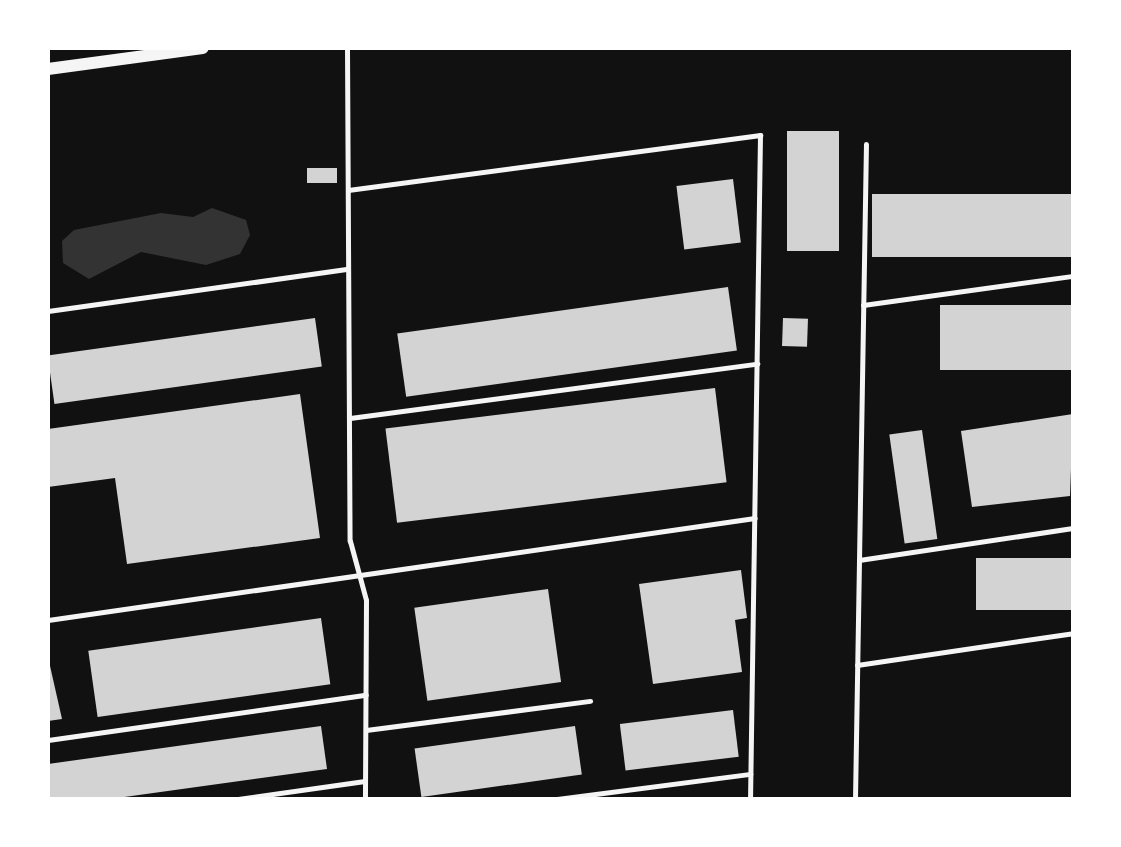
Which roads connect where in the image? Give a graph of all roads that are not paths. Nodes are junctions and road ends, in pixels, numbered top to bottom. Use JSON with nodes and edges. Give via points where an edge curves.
{"nodes":[{"id":1,"x":203,"y":48,"type":"edge"},
{"id":2,"x":347,"y":48,"type":"edge"},
{"id":3,"x":48,"y":69,"type":"edge"},
{"id":4,"x":866,"y":144,"type":"dead end"},
{"id":5,"x":348,"y":190,"type":"junction"},
{"id":6,"x":348,"y":269,"type":"junction"},
{"id":7,"x":1073,"y":276,"type":"edge"},
{"id":8,"x":863,"y":305,"type":"junction"},
{"id":9,"x":48,"y":311,"type":"edge"},
{"id":10,"x":757,"y":364,"type":"junction"},
{"id":11,"x":350,"y":418,"type":"junction"},
{"id":12,"x":755,"y":518,"type":"junction"},
{"id":13,"x":1073,"y":528,"type":"edge"},
{"id":14,"x":859,"y":560,"type":"junction"},
{"id":15,"x":359,"y":574,"type":"junction"},
{"id":16,"x":48,"y":620,"type":"edge"},
{"id":17,"x":1073,"y":633,"type":"edge"},
{"id":18,"x":857,"y":665,"type":"junction"},
{"id":19,"x":366,"y":695,"type":"junction"},
{"id":20,"x":590,"y":701,"type":"dead end"},
{"id":21,"x":366,"y":730,"type":"junction"},
{"id":22,"x":48,"y":740,"type":"edge"},
{"id":23,"x":750,"y":774,"type":"junction"},
{"id":24,"x":365,"y":781,"type":"junction"},
{"id":25,"x":238,"y":799,"type":"edge"},
{"id":26,"x":365,"y":799,"type":"edge"},
{"id":27,"x":557,"y":799,"type":"edge"},
{"id":28,"x":750,"y":799,"type":"edge"},
{"id":29,"x":855,"y":799,"type":"edge"}],
"edges":[{"from":1,"to":3,"type":"street"},
{"from":2,"to":5,"type":"lane"},
{"from":4,"to":8,"type":"lane"},
{"from":5,"to":6,"type":"lane"},
{"from":5,"to":10,"type":"lane","via":[[760,135]]},
{"from":6,"to":9,"type":"lane"},
{"from":6,"to":11,"type":"lane"},
{"from":7,"to":8,"type":"lane"},
{"from":8,"to":14,"type":"lane"},
{"from":10,"to":11,"type":"lane"},
{"from":10,"to":12,"type":"lane"},
{"from":11,"to":15,"type":"lane","via":[[350,541]]},
{"from":12,"to":15,"type":"lane"},
{"from":12,"to":23,"type":"lane"},
{"from":13,"to":14,"type":"lane"},
{"from":14,"to":18,"type":"lane"},
{"from":15,"to":16,"type":"lane"},
{"from":15,"to":19,"type":"lane"},
{"from":17,"to":18,"type":"lane"},
{"from":18,"to":29,"type":"lane"},
{"from":19,"to":21,"type":"lane"},
{"from":19,"to":22,"type":"lane"},
{"from":20,"to":21,"type":"lane"},
{"from":21,"to":24,"type":"lane"},
{"from":23,"to":27,"type":"lane"},
{"from":23,"to":28,"type":"lane"},
{"from":24,"to":25,"type":"lane"},
{"from":24,"to":26,"type":"lane"}]}
